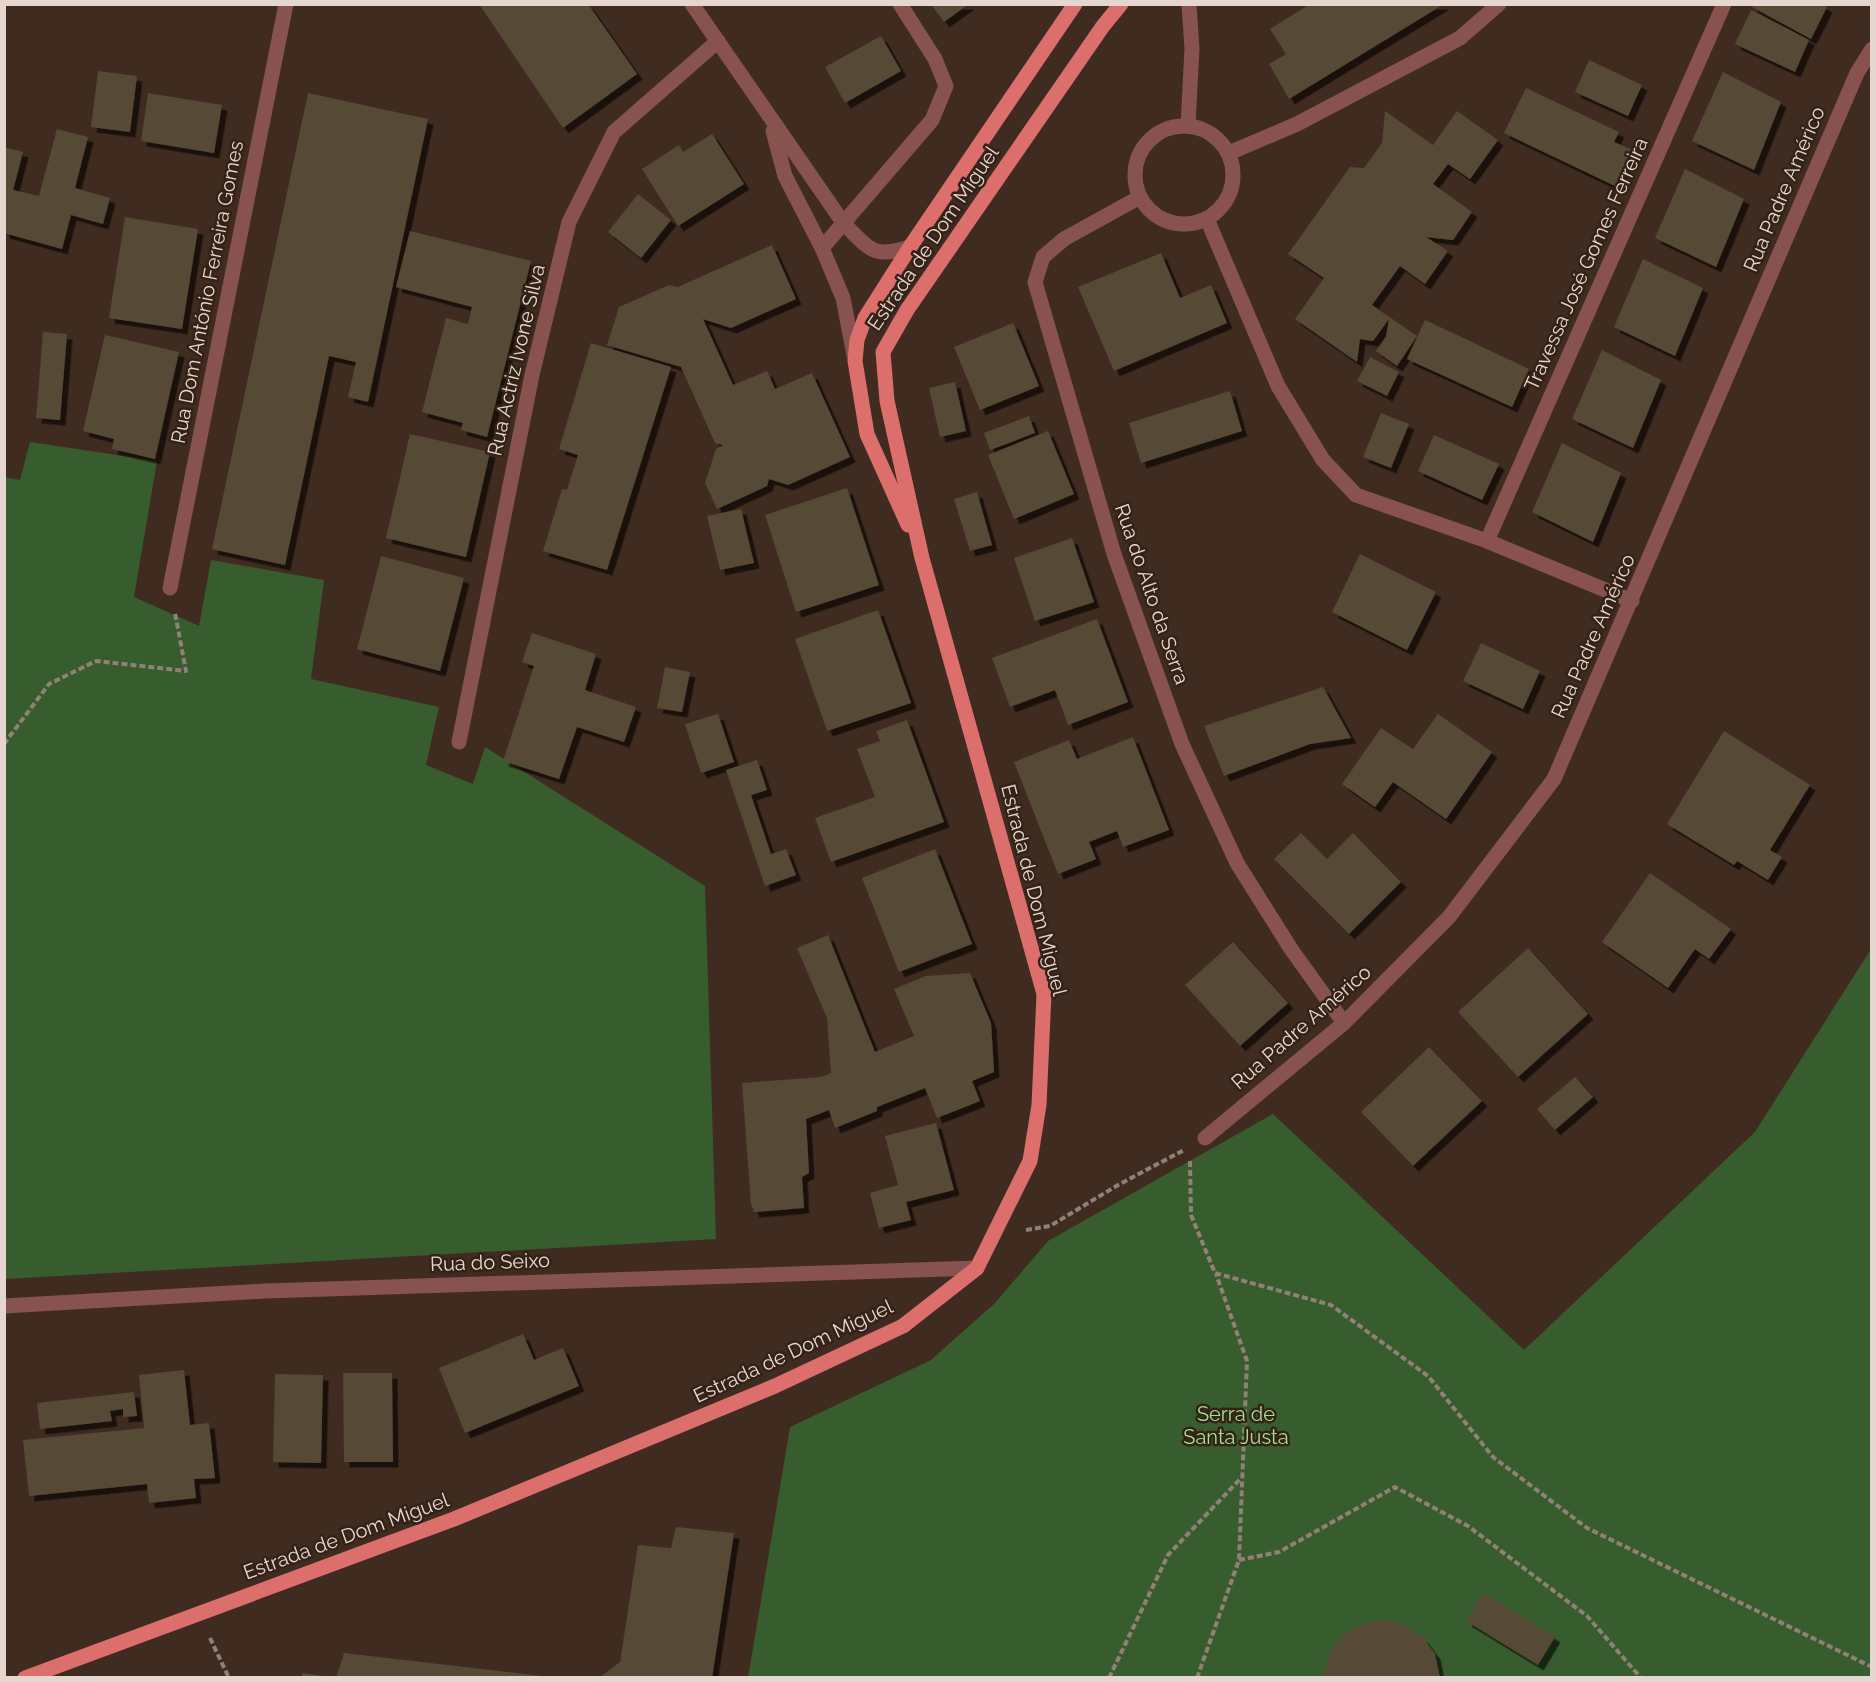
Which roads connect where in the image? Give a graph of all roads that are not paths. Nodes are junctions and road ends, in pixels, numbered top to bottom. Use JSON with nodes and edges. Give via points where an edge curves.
{"nodes":[{"id":1,"x":286,"y":4,"type":"edge"},
{"id":2,"x":692,"y":4,"type":"edge"},
{"id":3,"x":900,"y":4,"type":"edge"},
{"id":4,"x":1075,"y":4,"type":"edge"},
{"id":5,"x":1121,"y":4,"type":"edge"},
{"id":6,"x":1189,"y":4,"type":"edge"},
{"id":7,"x":1499,"y":4,"type":"edge"},
{"id":8,"x":1724,"y":4,"type":"edge"},
{"id":9,"x":718,"y":41,"type":"junction"},
{"id":10,"x":1872,"y":49,"type":"edge"},
{"id":11,"x":771,"y":122,"type":"junction"},
{"id":12,"x":1188,"y":125,"type":"junction"},
{"id":13,"x":1229,"y":153,"type":"junction"},
{"id":14,"x":1140,"y":197,"type":"junction"},
{"id":15,"x":1208,"y":219,"type":"junction"},
{"id":16,"x":844,"y":224,"type":"junction"},
{"id":17,"x":910,"y":247,"type":"junction"},
{"id":18,"x":822,"y":248,"type":"junction"},
{"id":19,"x":855,"y":361,"type":"junction"},
{"id":20,"x":1487,"y":541,"type":"junction"},
{"id":21,"x":922,"y":558,"type":"junction"},
{"id":22,"x":170,"y":588,"type":"road end"},
{"id":23,"x":1632,"y":601,"type":"junction"},
{"id":24,"x":459,"y":742,"type":"dead end"},
{"id":25,"x":1344,"y":1023,"type":"junction"},
{"id":26,"x":1205,"y":1138,"type":"road end"},
{"id":27,"x":977,"y":1268,"type":"junction"},
{"id":28,"x":4,"y":1306,"type":"edge"},
{"id":29,"x":25,"y":1677,"type":"edge"}],
"edges":[{"from":1,"to":22,"type":"street","name":"Rua Dom António Ferreira Gomes"},
{"from":2,"to":9,"type":"street","name":"Estrada de Dom Miguel"},
{"from":3,"to":16,"type":"street","via":[[935,59],[946,86],[932,120]]},
{"from":4,"to":17,"type":"main road","name":"Estrada de Dom Miguel"},
{"from":5,"to":21,"type":"main road","name":"Estrada de Dom Miguel","via":[[927,280],[883,352],[886,401]]},
{"from":6,"to":12,"type":"street","via":[[1192,49]]},
{"from":7,"to":13,"type":"street","via":[[1460,38],[1297,124]]},
{"from":8,"to":20,"type":"street","name":"Travessa José Gomes Ferreira"},
{"from":9,"to":11,"type":"street","name":"Estrada de Dom Miguel"},
{"from":9,"to":24,"type":"street","name":"Rua Actriz Ivone Silva","via":[[614,132],[569,222],[532,375]]},
{"from":10,"to":23,"type":"street","name":"Rua Padre Américo","via":[[1857,73]]},
{"from":11,"to":16,"type":"street","name":"Estrada de Dom Miguel"},
{"from":11,"to":18,"type":"street","name":"Estrada de Dom Miguel","via":[[785,176]]},
{"from":12,"to":13,"type":"street","via":[[1211,134]]},
{"from":12,"to":14,"type":"street","via":[[1159,132],[1147,141],[1139,154],[1135,183]]},
{"from":13,"to":15,"type":"street","via":[[1233,182],[1224,204]]},
{"from":14,"to":15,"type":"street","via":[[1149,210],[1177,224]]},
{"from":14,"to":25,"type":"street","name":"Rua do Alto da Serra","via":[[1064,239],[1042,257],[1035,282],[1114,554],[1182,744],[1237,863]]},
{"from":15,"to":20,"type":"street","via":[[1278,386],[1323,460],[1356,495]]},
{"from":16,"to":17,"type":"street","name":"Estrada de Dom Miguel","via":[[871,251],[890,253]]},
{"from":16,"to":18,"type":"street"},
{"from":17,"to":19,"type":"main road","name":"Estrada de Dom Miguel","via":[[865,318]]},
{"from":18,"to":19,"type":"street","name":"Estrada de Dom Miguel","via":[[843,298]]},
{"from":19,"to":21,"type":"main road","name":"Estrada de Dom Miguel","via":[[867,434]]},
{"from":20,"to":23,"type":"street"},
{"from":21,"to":27,"type":"main road","name":"Estrada de Dom Miguel","via":[[1044,994],[1039,1105],[1030,1161]]},
{"from":23,"to":25,"type":"street","name":"Rua Padre Américo","via":[[1554,779],[1449,917]]},
{"from":25,"to":26,"type":"street","name":"Rua Padre Américo"},
{"from":27,"to":28,"type":"street","name":"Rua do Seixo","via":[[266,1291]]},
{"from":27,"to":29,"type":"main road","name":"Estrada de Dom Miguel","via":[[903,1326],[775,1386],[454,1519]]}]}
